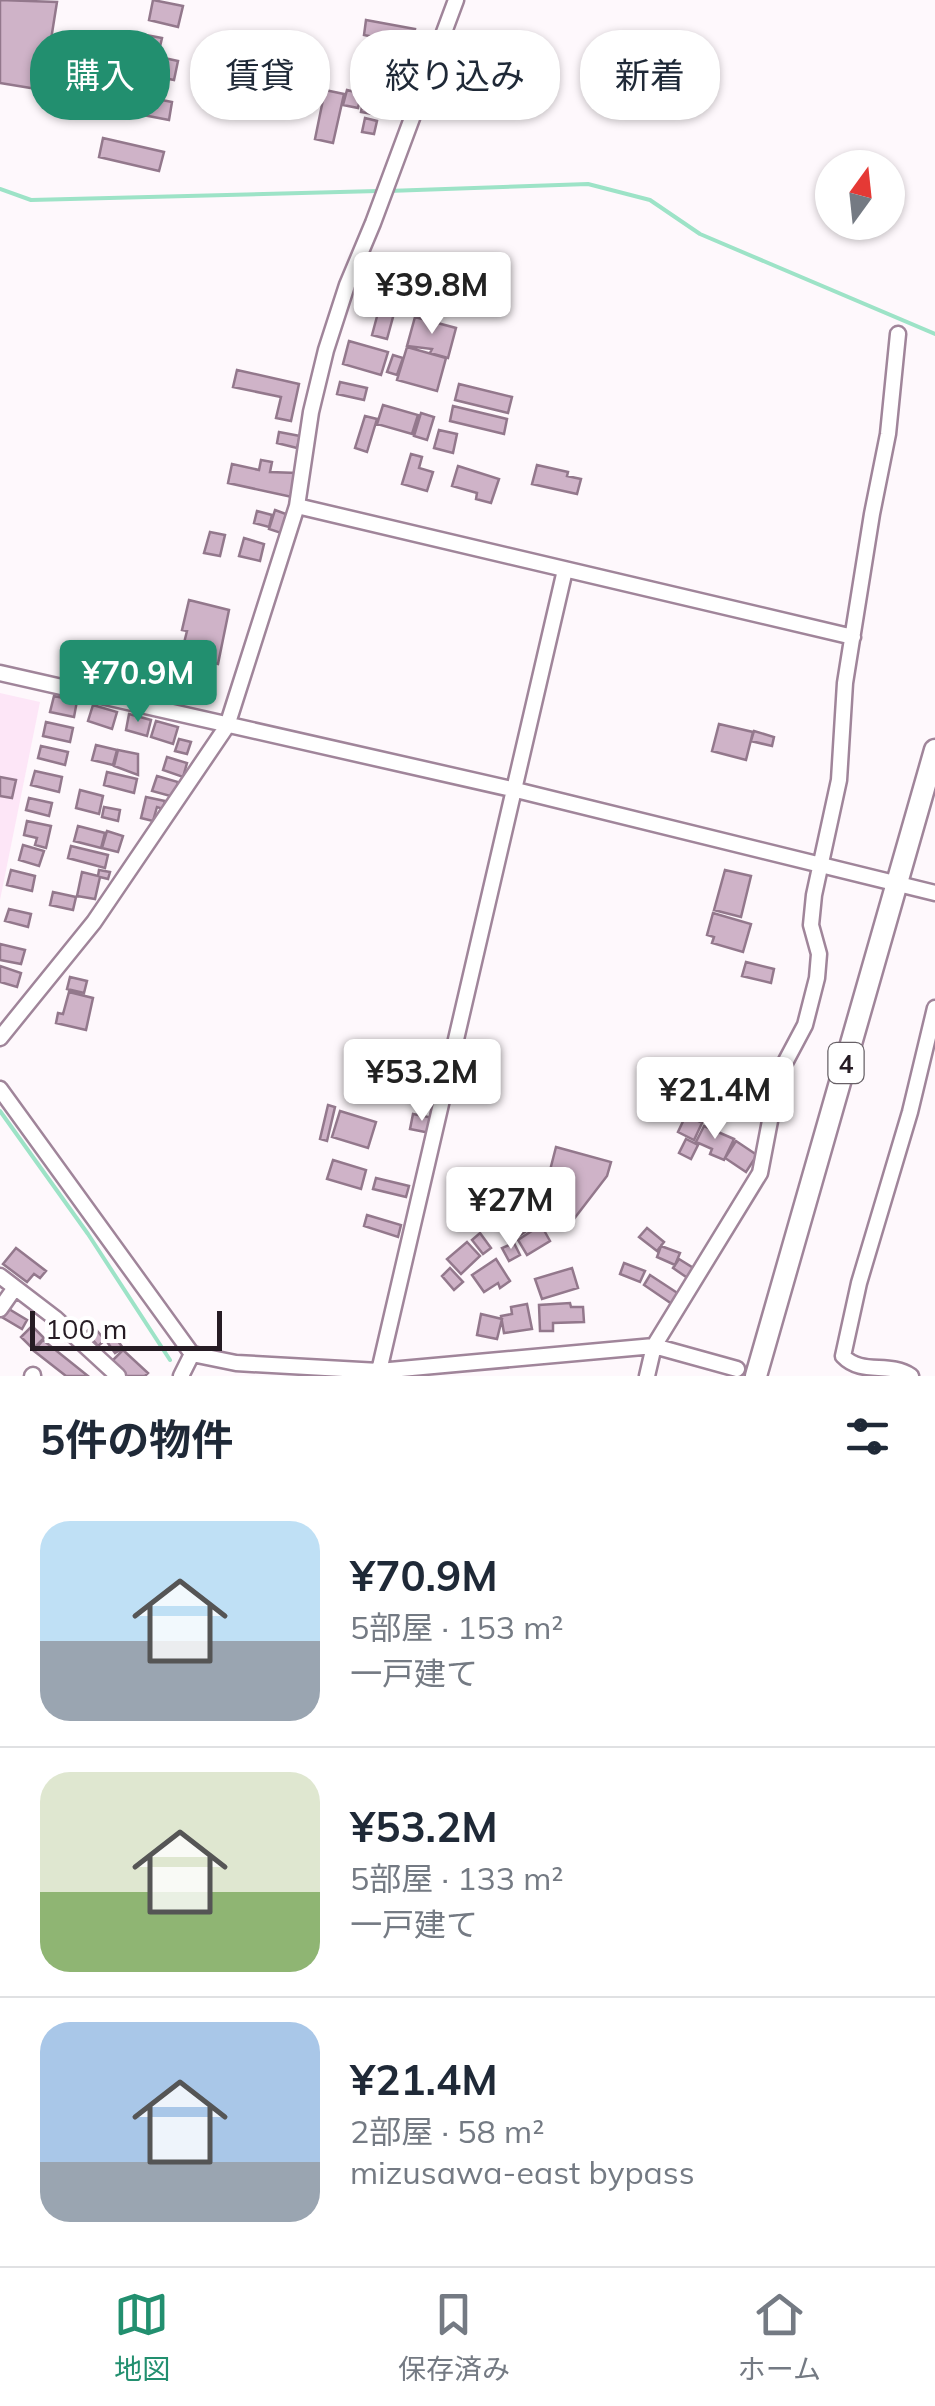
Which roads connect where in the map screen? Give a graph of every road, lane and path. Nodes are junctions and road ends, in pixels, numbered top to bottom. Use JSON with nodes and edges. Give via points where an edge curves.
{"nodes":[{"id":1,"x":456,"y":0,"type":"edge"},
{"id":2,"x":898,"y":334,"type":"dead end"},
{"id":3,"x":297,"y":506,"type":"junction"},
{"id":4,"x":565,"y":570,"type":"junction"},
{"id":5,"x":853,"y":637,"type":"junction"},
{"id":6,"x":0,"y":673,"type":"edge"},
{"id":7,"x":226,"y":726,"type":"junction"},
{"id":8,"x":935,"y":750,"type":"edge"},
{"id":9,"x":516,"y":790,"type":"junction"},
{"id":10,"x":820,"y":866,"type":"junction"},
{"id":11,"x":898,"y":883,"type":"junction"},
{"id":12,"x":935,"y":892,"type":"edge"},
{"id":13,"x":935,"y":1008,"type":"edge"},
{"id":14,"x":0,"y":1038,"type":"edge"},
{"id":15,"x":0,"y":1089,"type":"edge"},
{"id":16,"x":0,"y":1276,"type":"edge"},
{"id":17,"x":14,"y":1289,"type":"junction"},
{"id":18,"x":0,"y":1309,"type":"edge"},
{"id":19,"x":654,"y":1346,"type":"junction"},
{"id":20,"x":192,"y":1354,"type":"junction"},
{"id":21,"x":299,"y":1371,"type":"edge"},
{"id":22,"x":379,"y":1371,"type":"junction"},
{"id":23,"x":746,"y":1372,"type":"edge"},
{"id":24,"x":118,"y":1376,"type":"edge"},
{"id":25,"x":181,"y":1376,"type":"edge"},
{"id":26,"x":647,"y":1376,"type":"edge"},
{"id":27,"x":911,"y":1376,"type":"edge"}],
"edges":[{"from":1,"to":3,"type":"street","via":[[326,350]]},
{"from":2,"to":5,"type":"street"},
{"from":3,"to":4,"type":"street"},
{"from":3,"to":7,"type":"street"},
{"from":4,"to":5,"type":"street"},
{"from":4,"to":9,"type":"street"},
{"from":5,"to":10,"type":"street","via":[[838,780]]},
{"from":6,"to":7,"type":"street"},
{"from":7,"to":9,"type":"street"},
{"from":7,"to":14,"type":"street","via":[[94,922]]},
{"from":8,"to":11,"type":"highway","number":"4"},
{"from":9,"to":10,"type":"street"},
{"from":9,"to":22,"type":"street"},
{"from":10,"to":11,"type":"street"},
{"from":10,"to":19,"type":"street","via":[[811,924],[817,978],[805,1025],[779,1074],[760,1173]]},
{"from":11,"to":12,"type":"street"},
{"from":11,"to":23,"type":"highway","number":"4"},
{"from":13,"to":27,"type":"street","via":[[842,1356],[851,1366],[894,1367]]},
{"from":15,"to":20,"type":"street"},
{"from":16,"to":17,"type":"street"},
{"from":17,"to":18,"type":"street"},
{"from":17,"to":24,"type":"street"},
{"from":19,"to":22,"type":"street"},
{"from":19,"to":23,"type":"street"},
{"from":19,"to":26,"type":"street"},
{"from":20,"to":21,"type":"street"},
{"from":20,"to":25,"type":"street"},
{"from":21,"to":22,"type":"street"}]}
